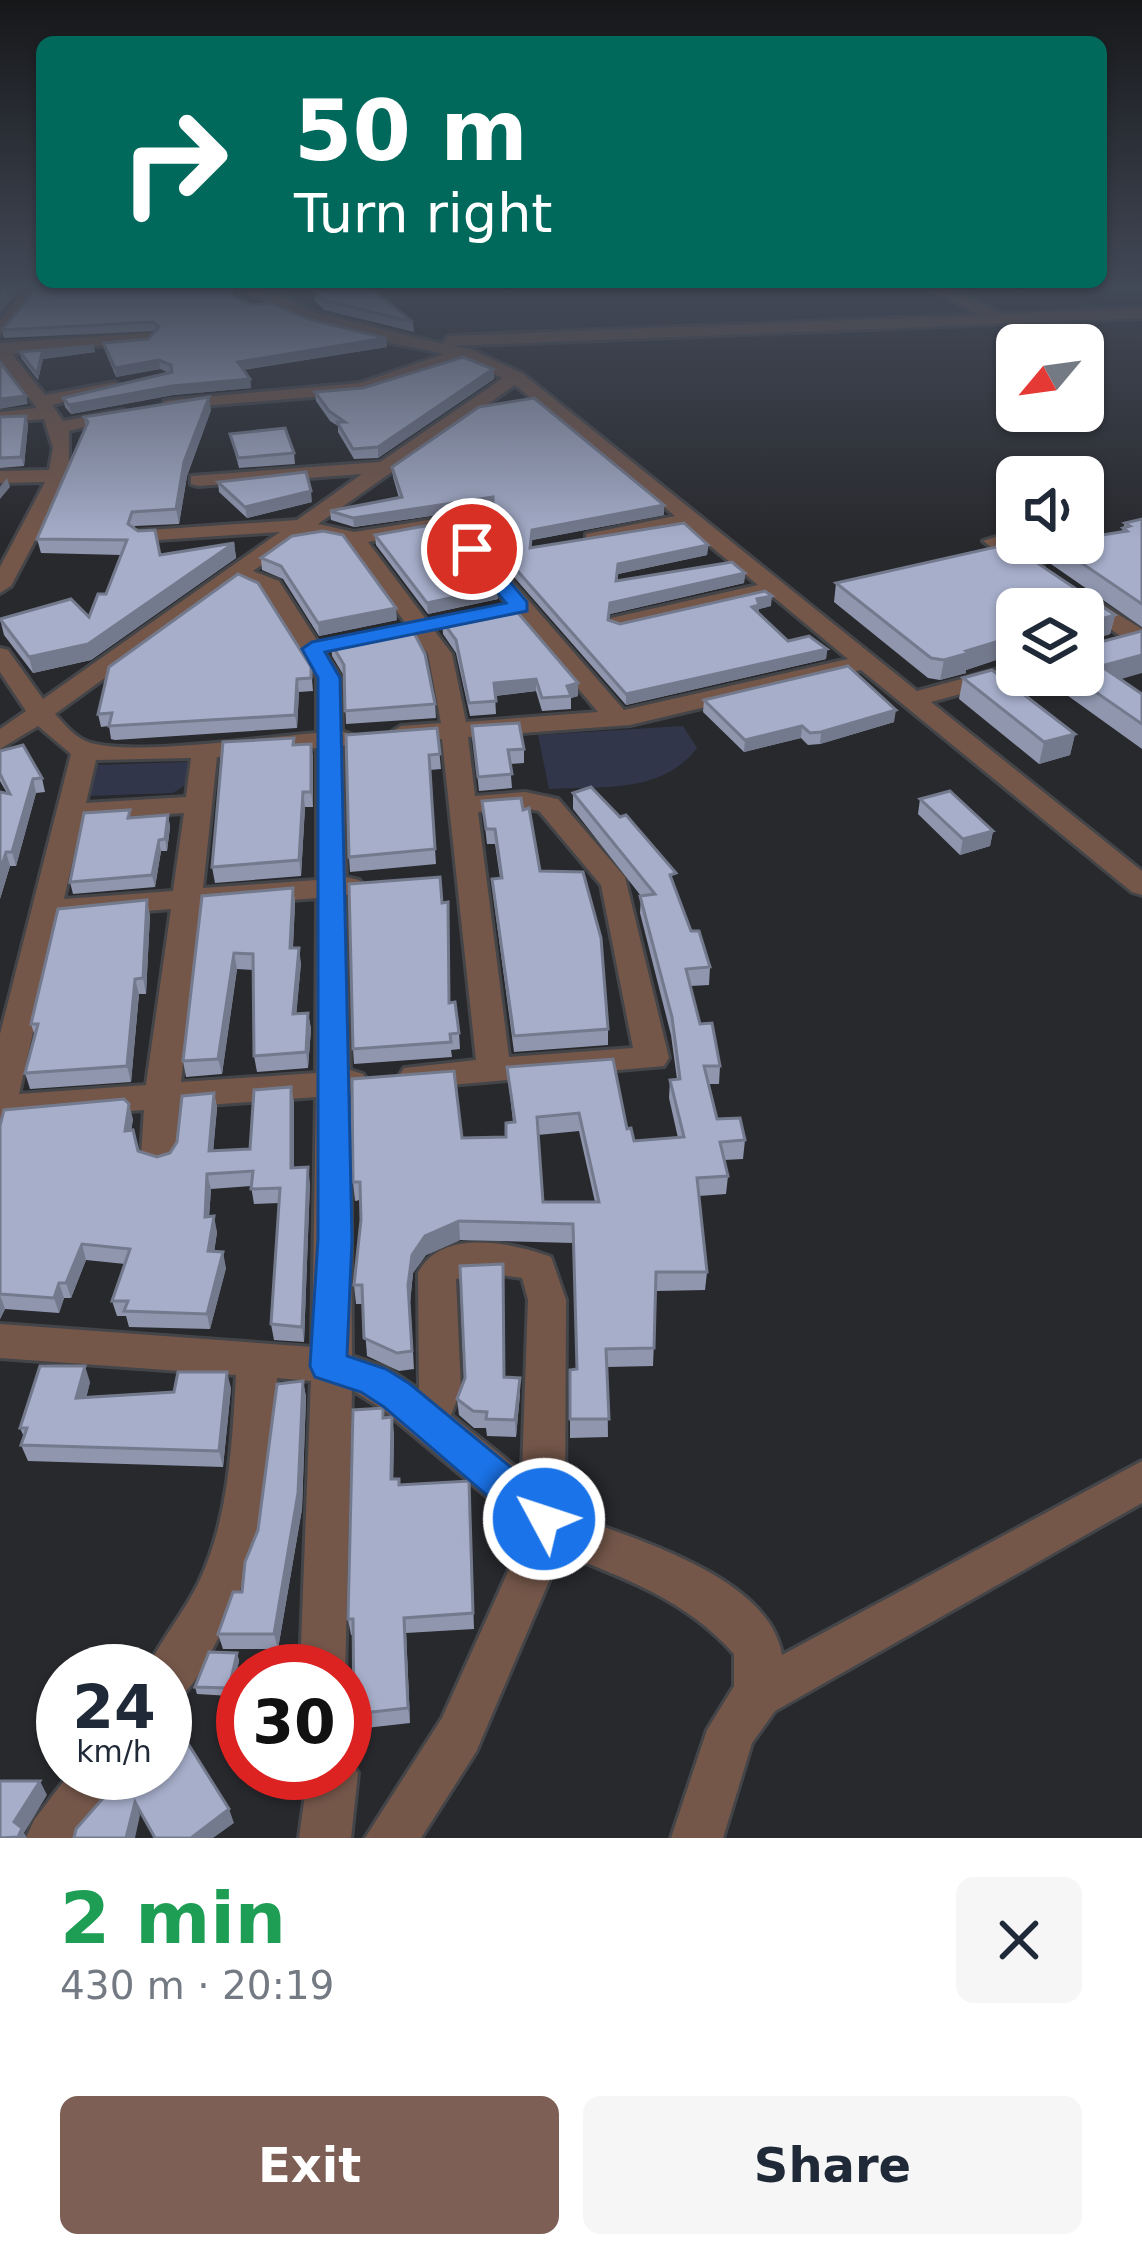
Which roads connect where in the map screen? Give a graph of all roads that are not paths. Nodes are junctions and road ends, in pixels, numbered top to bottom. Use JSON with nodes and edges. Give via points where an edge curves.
{"nodes":[{"id":1,"x":15,"y":371,"type":"edge"},
{"id":2,"x":416,"y":371,"type":"edge"},
{"id":3,"x":502,"y":371,"type":"edge"},
{"id":4,"x":517,"y":378,"type":"junction"},
{"id":5,"x":141,"y":382,"type":"edge"},
{"id":6,"x":24,"y":383,"type":"junction"},
{"id":7,"x":0,"y":384,"type":"edge"},
{"id":8,"x":48,"y":414,"type":"junction"},
{"id":9,"x":0,"y":417,"type":"edge"},
{"id":10,"x":386,"y":467,"type":"junction"},
{"id":11,"x":58,"y":476,"type":"junction"},
{"id":12,"x":0,"y":477,"type":"edge"},
{"id":13,"x":192,"y":498,"type":"junction"},
{"id":14,"x":483,"y":514,"type":"edge"},
{"id":15,"x":694,"y":519,"type":"junction"},
{"id":16,"x":448,"y":520,"type":"junction"},
{"id":17,"x":302,"y":527,"type":"junction"},
{"id":18,"x":142,"y":535,"type":"edge"},
{"id":19,"x":354,"y":538,"type":"junction"},
{"id":20,"x":576,"y":538,"type":"edge"},
{"id":21,"x":1028,"y":564,"type":"edge"},
{"id":22,"x":238,"y":573,"type":"junction"},
{"id":23,"x":0,"y":586,"type":"edge"},
{"id":24,"x":778,"y":587,"type":"junction"},
{"id":25,"x":619,"y":623,"type":"edge"},
{"id":26,"x":1140,"y":638,"type":"edge"},
{"id":27,"x":1104,"y":647,"type":"edge"},
{"id":28,"x":0,"y":656,"type":"edge"},
{"id":29,"x":868,"y":661,"type":"junction"},
{"id":30,"x":996,"y":677,"type":"edge"},
{"id":31,"x":914,"y":699,"type":"junction"},
{"id":32,"x":42,"y":712,"type":"junction"},
{"id":33,"x":617,"y":718,"type":"junction"},
{"id":34,"x":453,"y":730,"type":"junction"},
{"id":35,"x":329,"y":739,"type":"junction"},
{"id":36,"x":0,"y":741,"type":"edge"},
{"id":37,"x":205,"y":748,"type":"junction"},
{"id":38,"x":85,"y":751,"type":"junction"},
{"id":39,"x":199,"y":803,"type":"junction"},
{"id":40,"x":462,"y":805,"type":"junction"},
{"id":41,"x":68,"y":812,"type":"junction"},
{"id":42,"x":376,"y":883,"type":"edge"},
{"id":43,"x":1142,"y":886,"type":"edge"},
{"id":44,"x":330,"y":887,"type":"junction"},
{"id":45,"x":188,"y":898,"type":"junction"},
{"id":46,"x":44,"y":910,"type":"junction"},
{"id":47,"x":494,"y":1068,"type":"junction"},
{"id":48,"x":331,"y":1084,"type":"junction"},
{"id":49,"x":162,"y":1096,"type":"junction"},
{"id":50,"x":0,"y":1105,"type":"edge"},
{"id":51,"x":159,"y":1156,"type":"edge"},
{"id":52,"x":0,"y":1341,"type":"edge"},
{"id":53,"x":256,"y":1361,"type":"junction"},
{"id":54,"x":328,"y":1366,"type":"junction"},
{"id":55,"x":428,"y":1422,"type":"junction"},
{"id":56,"x":1142,"y":1481,"type":"edge"},
{"id":57,"x":544,"y":1519,"type":"junction"},
{"id":58,"x":191,"y":1644,"type":"edge"},
{"id":59,"x":324,"y":1644,"type":"edge"},
{"id":60,"x":758,"y":1694,"type":"junction"},
{"id":61,"x":81,"y":1800,"type":"edge"},
{"id":62,"x":330,"y":1800,"type":"edge"},
{"id":63,"x":52,"y":1838,"type":"edge"},
{"id":64,"x":325,"y":1838,"type":"edge"},
{"id":65,"x":391,"y":1838,"type":"edge"},
{"id":66,"x":697,"y":1838,"type":"edge"}],
"edges":[{"from":1,"to":6,"type":"street"},
{"from":2,"to":8,"type":"street","via":[[374,386]]},
{"from":3,"to":4,"type":"street"},
{"from":4,"to":10,"type":"street"},
{"from":4,"to":15,"type":"street"},
{"from":5,"to":8,"type":"street"},
{"from":6,"to":7,"type":"street"},
{"from":6,"to":8,"type":"street"},
{"from":8,"to":9,"type":"street"},
{"from":8,"to":11,"type":"street","via":[[63,446]]},
{"from":10,"to":13,"type":"street"},
{"from":10,"to":17,"type":"street"},
{"from":11,"to":12,"type":"street"},
{"from":11,"to":23,"type":"street"},
{"from":13,"to":17,"type":"street"},
{"from":13,"to":18,"type":"street"},
{"from":14,"to":16,"type":"street"},
{"from":15,"to":20,"type":"street"},
{"from":15,"to":24,"type":"street","via":[[731,561]]},
{"from":16,"to":19,"type":"street"},
{"from":16,"to":33,"type":"street","via":[[510,608]]},
{"from":17,"to":19,"type":"street"},
{"from":17,"to":22,"type":"street"},
{"from":19,"to":34,"type":"street","via":[[444,664]]},
{"from":21,"to":26,"type":"street"},
{"from":22,"to":32,"type":"street"},
{"from":22,"to":35,"type":"street","via":[[271,586],[323,646]]},
{"from":24,"to":25,"type":"street"},
{"from":24,"to":29,"type":"street"},
{"from":26,"to":27,"type":"street"},
{"from":28,"to":32,"type":"street"},
{"from":29,"to":31,"type":"street"},
{"from":29,"to":33,"type":"street"},
{"from":30,"to":31,"type":"street"},
{"from":31,"to":43,"type":"street"},
{"from":32,"to":36,"type":"street"},
{"from":32,"to":38,"type":"street"},
{"from":33,"to":34,"type":"street"},
{"from":34,"to":35,"type":"street"},
{"from":34,"to":40,"type":"street"},
{"from":35,"to":37,"type":"street"},
{"from":35,"to":44,"type":"street"},
{"from":37,"to":38,"type":"street"},
{"from":37,"to":39,"type":"street"},
{"from":38,"to":41,"type":"street"},
{"from":39,"to":41,"type":"street"},
{"from":39,"to":45,"type":"street"},
{"from":40,"to":47,"type":"street","via":[[457,877]]},
{"from":40,"to":47,"type":"street","via":[[548,805],[615,883],[652,1058]]},
{"from":41,"to":46,"type":"street"},
{"from":42,"to":44,"type":"street"},
{"from":44,"to":45,"type":"street"},
{"from":44,"to":48,"type":"street"},
{"from":45,"to":46,"type":"street"},
{"from":45,"to":49,"type":"street"},
{"from":46,"to":50,"type":"street"},
{"from":47,"to":48,"type":"street"},
{"from":48,"to":49,"type":"street"},
{"from":48,"to":54,"type":"street"},
{"from":49,"to":50,"type":"street"},
{"from":49,"to":51,"type":"street"},
{"from":52,"to":53,"type":"street"},
{"from":53,"to":54,"type":"street"},
{"from":53,"to":58,"type":"street","via":[[243,1522],[213,1611]]},
{"from":54,"to":55,"type":"street","via":[[373,1380]]},
{"from":54,"to":59,"type":"street"},
{"from":55,"to":57,"type":"street"},
{"from":55,"to":57,"type":"street","via":[[440,1390],[441,1267],[523,1260],[538,1268],[548,1300]]},
{"from":56,"to":60,"type":"street"},
{"from":57,"to":60,"type":"street","via":[[675,1576],[710,1600],[758,1649]]},
{"from":57,"to":65,"type":"street","via":[[542,1545],[459,1735]]},
{"from":60,"to":66,"type":"street","via":[[730,1730]]},
{"from":61,"to":63,"type":"street"},
{"from":62,"to":64,"type":"street"}]}
